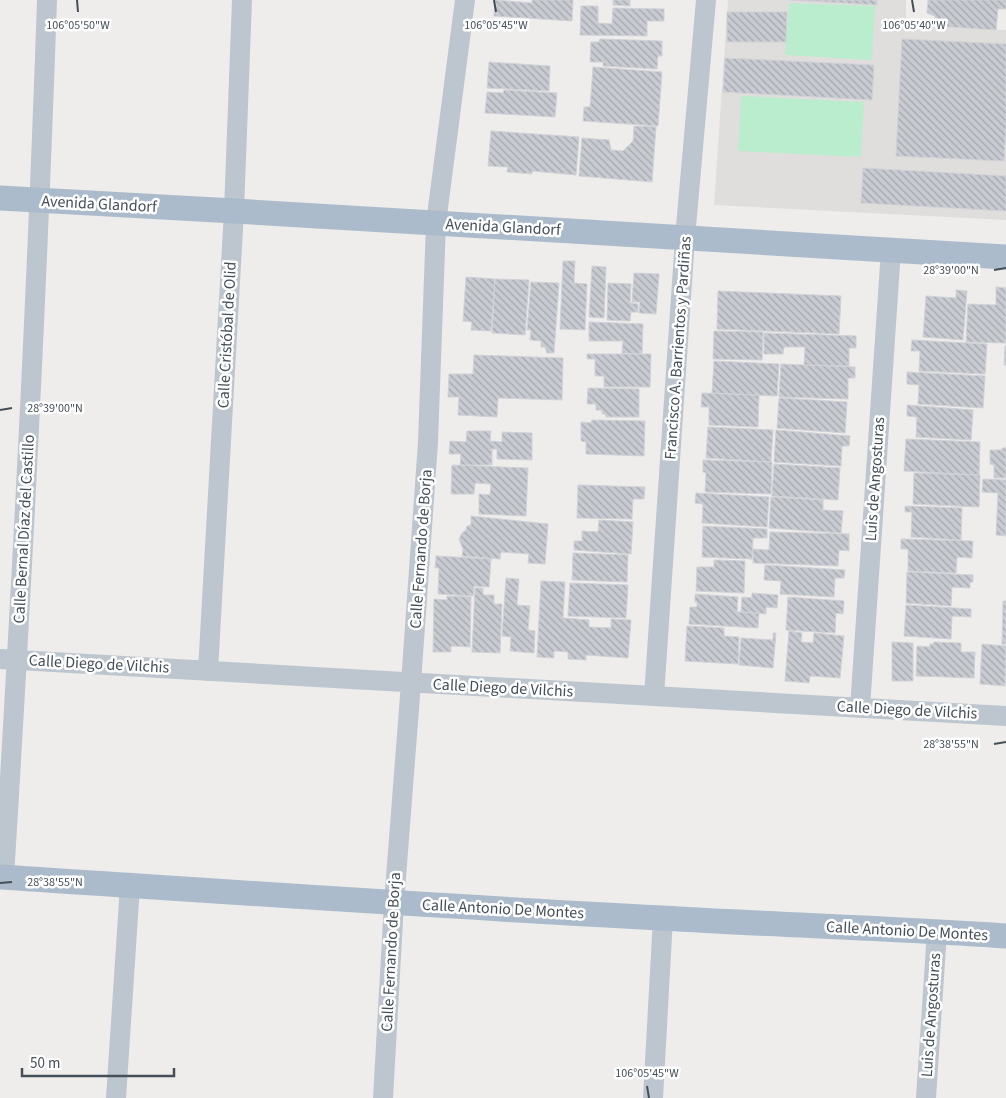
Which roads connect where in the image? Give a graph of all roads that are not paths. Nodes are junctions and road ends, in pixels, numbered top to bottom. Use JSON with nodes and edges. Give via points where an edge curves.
{"nodes":[{"id":1,"x":47,"y":0,"type":"edge"},
{"id":2,"x":242,"y":0,"type":"edge"},
{"id":3,"x":465,"y":0,"type":"edge"},
{"id":4,"x":706,"y":0,"type":"edge"},
{"id":5,"x":0,"y":198,"type":"edge"},
{"id":6,"x":40,"y":200,"type":"junction"},
{"id":7,"x":234,"y":211,"type":"junction"},
{"id":8,"x":436,"y":223,"type":"junction"},
{"id":9,"x":685,"y":238,"type":"junction"},
{"id":10,"x":891,"y":250,"type":"junction"},
{"id":11,"x":1006,"y":257,"type":"edge"},
{"id":12,"x":9,"y":659,"type":"edge"},
{"id":13,"x":208,"y":671,"type":"junction"},
{"id":14,"x":411,"y":683,"type":"junction"},
{"id":15,"x":654,"y":696,"type":"junction"},
{"id":16,"x":860,"y":708,"type":"junction"},
{"id":17,"x":1006,"y":716,"type":"edge"},
{"id":18,"x":2,"y":877,"type":"edge"},
{"id":19,"x":130,"y":886,"type":"junction"},
{"id":20,"x":394,"y":903,"type":"junction"},
{"id":21,"x":663,"y":918,"type":"junction"},
{"id":22,"x":937,"y":932,"type":"junction"},
{"id":23,"x":1006,"y":936,"type":"edge"},
{"id":24,"x":116,"y":1098,"type":"edge"},
{"id":25,"x":383,"y":1098,"type":"edge"},
{"id":26,"x":653,"y":1098,"type":"edge"},
{"id":27,"x":926,"y":1098,"type":"edge"}],
"edges":[{"from":1,"to":6,"type":"street","name":"Calle Bernal Díaz del Castillo"},
{"from":2,"to":7,"type":"street","name":"Calle Cristóbal de Olid"},
{"from":3,"to":8,"type":"street","name":"Calle Fernando de Borja"},
{"from":4,"to":9,"type":"street","name":"Francisco A. Barrientos y Pardiñas"},
{"from":5,"to":6,"type":"main road","name":"Avenida Glandorf"},
{"from":6,"to":7,"type":"main road","name":"Avenida Glandorf"},
{"from":6,"to":12,"type":"street","name":"Calle Bernal Díaz del Castillo","via":[[30,420]]},
{"from":7,"to":8,"type":"main road","name":"Avenida Glandorf"},
{"from":7,"to":13,"type":"street","name":"Calle Cristóbal de Olid"},
{"from":8,"to":9,"type":"main road","name":"Avenida Glandorf"},
{"from":8,"to":14,"type":"street","name":"Calle Fernando de Borja","via":[[428,442]]},
{"from":9,"to":10,"type":"main road","name":"Avenida Glandorf"},
{"from":9,"to":15,"type":"street","name":"Francisco A. Barrientos y Pardiñas"},
{"from":10,"to":11,"type":"main road","name":"Avenida Glandorf"},
{"from":10,"to":16,"type":"street","name":"Luis de Angosturas"},
{"from":12,"to":13,"type":"street","name":"Calle Diego de Vilchis"},
{"from":12,"to":18,"type":"street","name":"Calle Bernal Díaz del Castillo"},
{"from":13,"to":14,"type":"street","name":"Calle Diego de Vilchis"},
{"from":14,"to":15,"type":"street","name":"Calle Diego de Vilchis"},
{"from":14,"to":20,"type":"street","name":"Calle Fernando de Borja"},
{"from":15,"to":16,"type":"street","name":"Calle Diego de Vilchis"},
{"from":16,"to":17,"type":"street","name":"Calle Diego de Vilchis"},
{"from":18,"to":19,"type":"main road","name":"Calle Antonio De Montes"},
{"from":19,"to":20,"type":"main road","name":"Calle Antonio De Montes"},
{"from":19,"to":24,"type":"street"},
{"from":20,"to":21,"type":"main road","name":"Calle Antonio De Montes"},
{"from":20,"to":25,"type":"street","name":"Calle Fernando de Borja"},
{"from":21,"to":22,"type":"main road","name":"Calle Antonio De Montes"},
{"from":21,"to":26,"type":"street"},
{"from":22,"to":23,"type":"main road","name":"Calle Antonio De Montes"},
{"from":22,"to":27,"type":"street","name":"Luis de Angosturas"}]}
